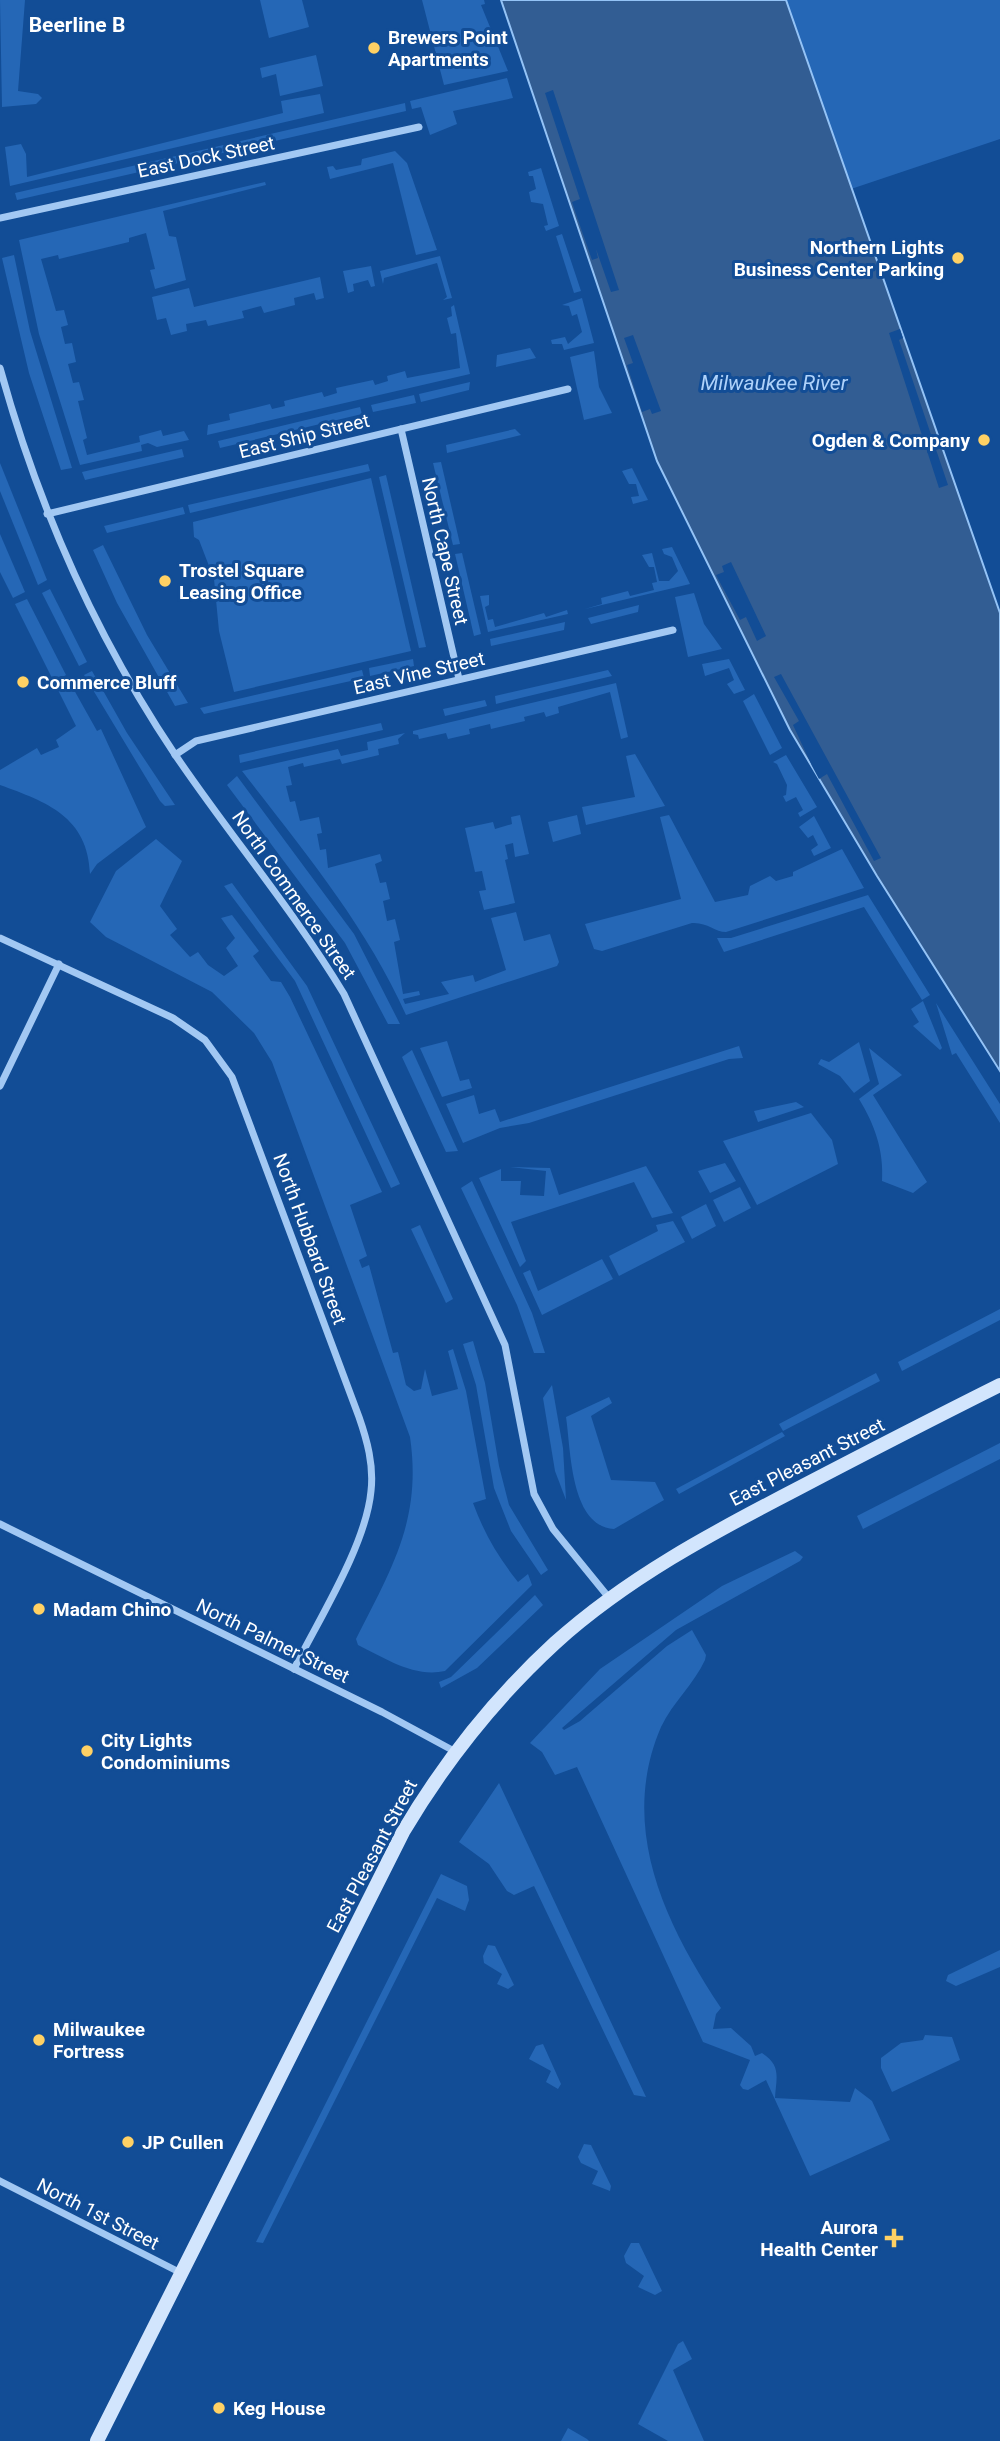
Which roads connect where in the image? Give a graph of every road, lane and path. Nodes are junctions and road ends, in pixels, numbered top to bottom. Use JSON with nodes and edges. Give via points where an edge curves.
{"nodes":[{"id":1,"x":419,"y":127,"type":"dead end"},
{"id":2,"x":0,"y":218,"type":"edge"},
{"id":3,"x":0,"y":368,"type":"edge"},
{"id":4,"x":568,"y":389,"type":"dead end"},
{"id":5,"x":401,"y":429,"type":"junction"},
{"id":6,"x":47,"y":514,"type":"junction"},
{"id":7,"x":673,"y":629,"type":"dead end"},
{"id":8,"x":459,"y":679,"type":"junction"},
{"id":9,"x":175,"y":755,"type":"junction"},
{"id":10,"x":0,"y":939,"type":"edge"},
{"id":11,"x":60,"y":964,"type":"junction"},
{"id":12,"x":0,"y":1086,"type":"edge"},
{"id":13,"x":1000,"y":1385,"type":"edge"},
{"id":14,"x":0,"y":1524,"type":"edge"},
{"id":15,"x":610,"y":1599,"type":"junction"},
{"id":16,"x":294,"y":1669,"type":"junction"},
{"id":17,"x":454,"y":1751,"type":"junction"},
{"id":18,"x":0,"y":2181,"type":"edge"},
{"id":19,"x":181,"y":2274,"type":"junction"},
{"id":20,"x":97,"y":2441,"type":"edge"}],
"edges":[{"from":1,"to":2,"type":"street","name":"East Dock Street"},
{"from":3,"to":6,"type":"street","name":"North Commerce Street"},
{"from":4,"to":5,"type":"street","name":"East Ship Street"},
{"from":5,"to":6,"type":"street","name":"East Ship Street"},
{"from":5,"to":8,"type":"street","name":"North Cape Street"},
{"from":6,"to":9,"type":"street","name":"North Commerce Street","via":[[96,620]]},
{"from":7,"to":8,"type":"street","name":"East Vine Street"},
{"from":8,"to":9,"type":"street","name":"East Vine Street","via":[[196,741]]},
{"from":9,"to":15,"type":"street","name":"North Commerce Street","via":[[317,949],[344,994],[505,1345],[534,1494],[553,1529]]},
{"from":10,"to":11,"type":"street","name":"North Hubbard Street"},
{"from":11,"to":12,"type":"street"},
{"from":11,"to":16,"type":"street","name":"North Hubbard Street","via":[[173,1018],[205,1040],[225,1065],[366,1438],[372,1490],[367,1514]]},
{"from":13,"to":15,"type":"street","name":"East Pleasant Street","via":[[695,1542]]},
{"from":14,"to":16,"type":"street","name":"North Palmer Street"},
{"from":15,"to":17,"type":"street","name":"East Pleasant Street","via":[[521,1675]]},
{"from":16,"to":17,"type":"street","name":"North Palmer Street"},
{"from":17,"to":19,"type":"street","name":"East Pleasant Street","via":[[403,1832]]},
{"from":18,"to":19,"type":"street","name":"North 1st Street"},
{"from":19,"to":20,"type":"street","name":"East Pleasant Street"}]}
